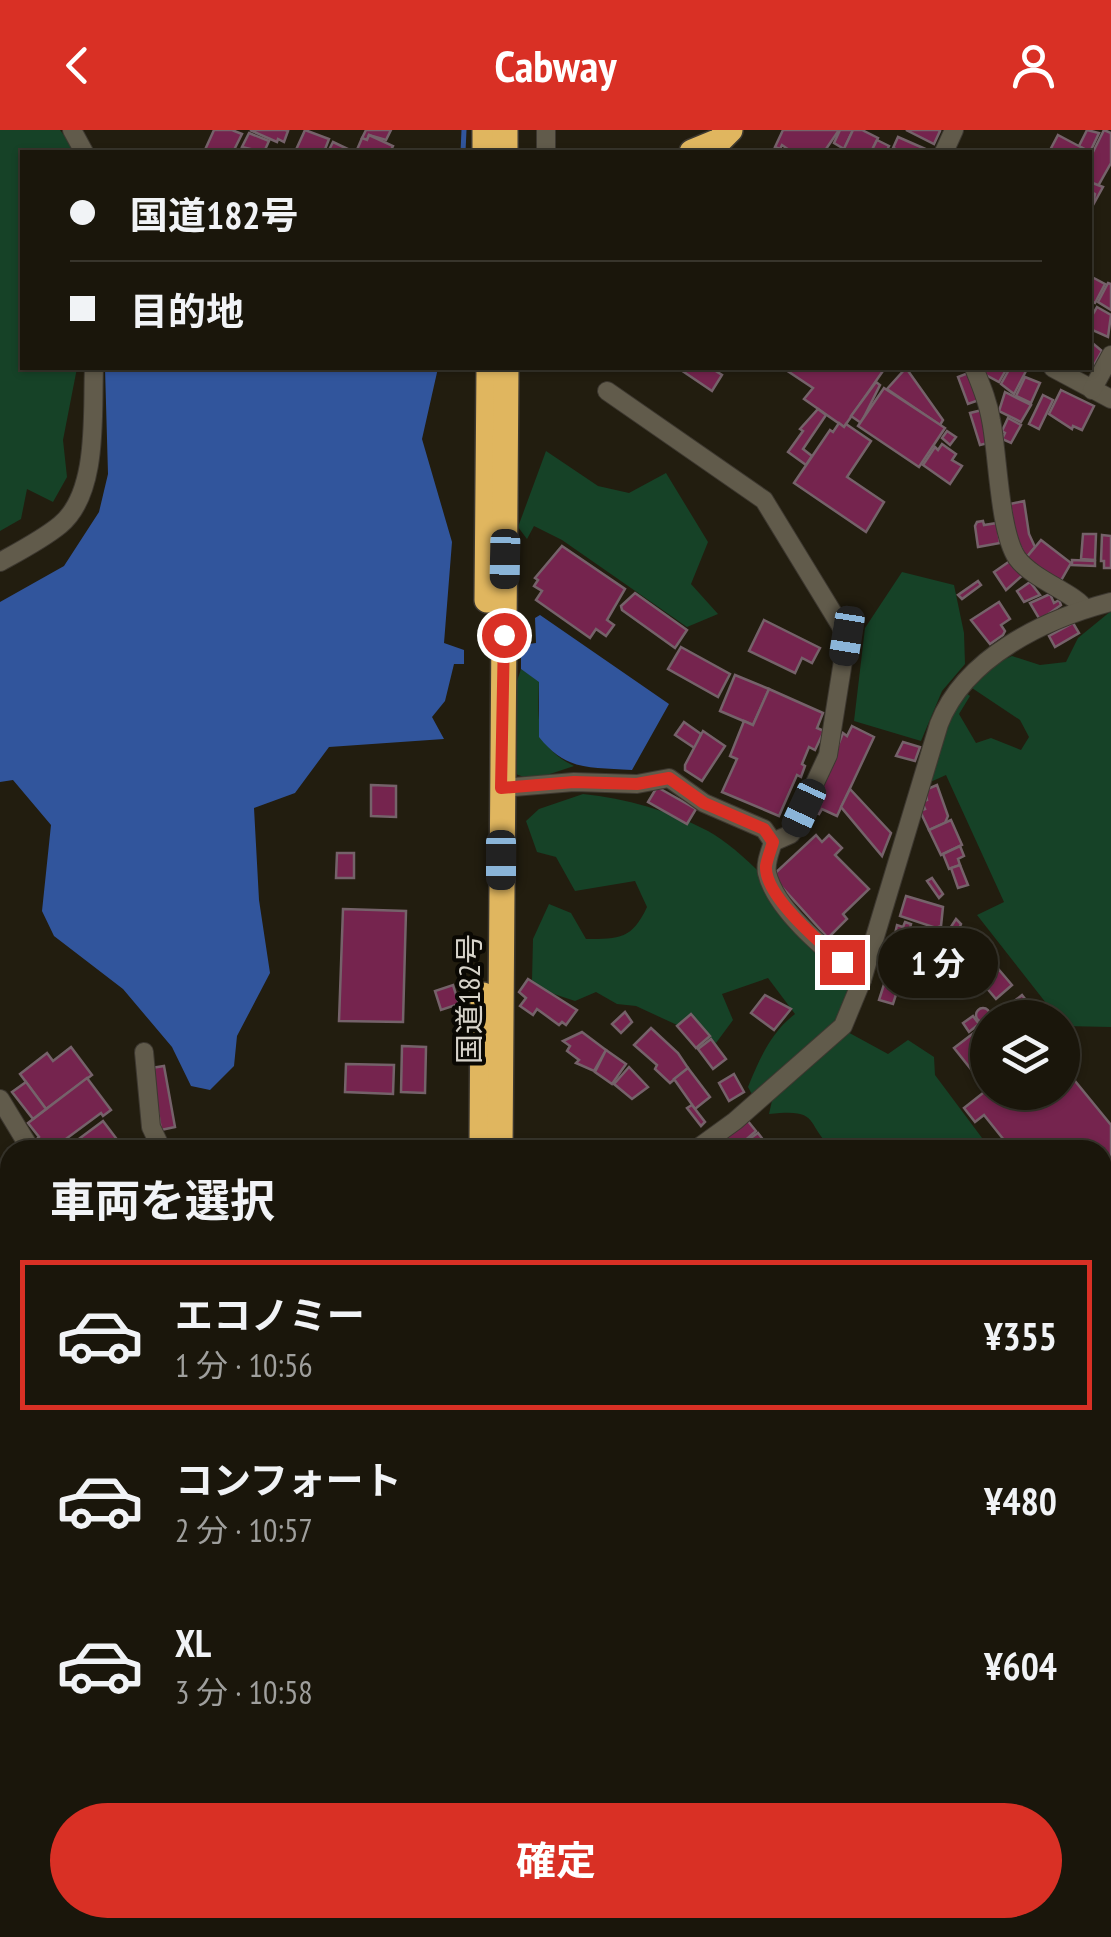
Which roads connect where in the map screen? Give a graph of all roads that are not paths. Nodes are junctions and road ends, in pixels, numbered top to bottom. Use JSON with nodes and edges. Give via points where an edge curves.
{"nodes":[{"id":1,"x":730,"y":130,"type":"edge"},
{"id":2,"x":696,"y":150,"type":"edge"},
{"id":3,"x":1111,"y":355,"type":"edge"},
{"id":4,"x":94,"y":370,"type":"edge"},
{"id":5,"x":489,"y":370,"type":"edge"},
{"id":6,"x":506,"y":370,"type":"edge"},
{"id":7,"x":524,"y":370,"type":"edge"},
{"id":8,"x":975,"y":370,"type":"edge"},
{"id":9,"x":1057,"y":370,"type":"edge"},
{"id":10,"x":1092,"y":390,"type":"junction"},
{"id":11,"x":607,"y":391,"type":"dead end"},
{"id":12,"x":1111,"y":399,"type":"edge"},
{"id":13,"x":506,"y":482,"type":"junction"},
{"id":14,"x":0,"y":562,"type":"edge"},
{"id":15,"x":1111,"y":602,"type":"edge"},
{"id":16,"x":1085,"y":609,"type":"junction"},
{"id":17,"x":501,"y":788,"type":"junction"},
{"id":18,"x":773,"y":842,"type":"junction"},
{"id":19,"x":862,"y":980,"type":"junction"},
{"id":20,"x":144,"y":1052,"type":"dead end"},
{"id":21,"x":0,"y":1099,"type":"edge"},
{"id":22,"x":25,"y":1140,"type":"edge"},
{"id":23,"x":157,"y":1140,"type":"edge"},
{"id":24,"x":482,"y":1140,"type":"edge"},
{"id":25,"x":500,"y":1140,"type":"edge"},
{"id":26,"x":708,"y":1140,"type":"edge"}],
"edges":[{"from":1,"to":2,"type":"highway"},
{"from":3,"to":10,"type":"street"},
{"from":4,"to":14,"type":"street","via":[[86,482],[64,522]]},
{"from":5,"to":24,"type":"highway","name":"国道182号"},
{"from":6,"to":13,"type":"highway","name":"国道182号"},
{"from":7,"to":13,"type":"highway","via":[[518,446]]},
{"from":8,"to":16,"type":"street","via":[[992,420],[1009,538],[1018,558]]},
{"from":9,"to":10,"type":"street"},
{"from":10,"to":12,"type":"street"},
{"from":11,"to":18,"type":"street","via":[[764,500],[847,636],[828,756],[791,834]]},
{"from":13,"to":17,"type":"highway","name":"国道182号"},
{"from":15,"to":16,"type":"street"},
{"from":16,"to":19,"type":"street","via":[[992,656],[944,712]]},
{"from":17,"to":18,"type":"street","via":[[669,778],[704,803],[764,829]]},
{"from":17,"to":25,"type":"highway","name":"国道182号"},
{"from":18,"to":19,"type":"street","via":[[766,868],[789,913]]},
{"from":19,"to":26,"type":"street","via":[[830,1039]]},
{"from":20,"to":23,"type":"street"},
{"from":21,"to":22,"type":"street"}]}
